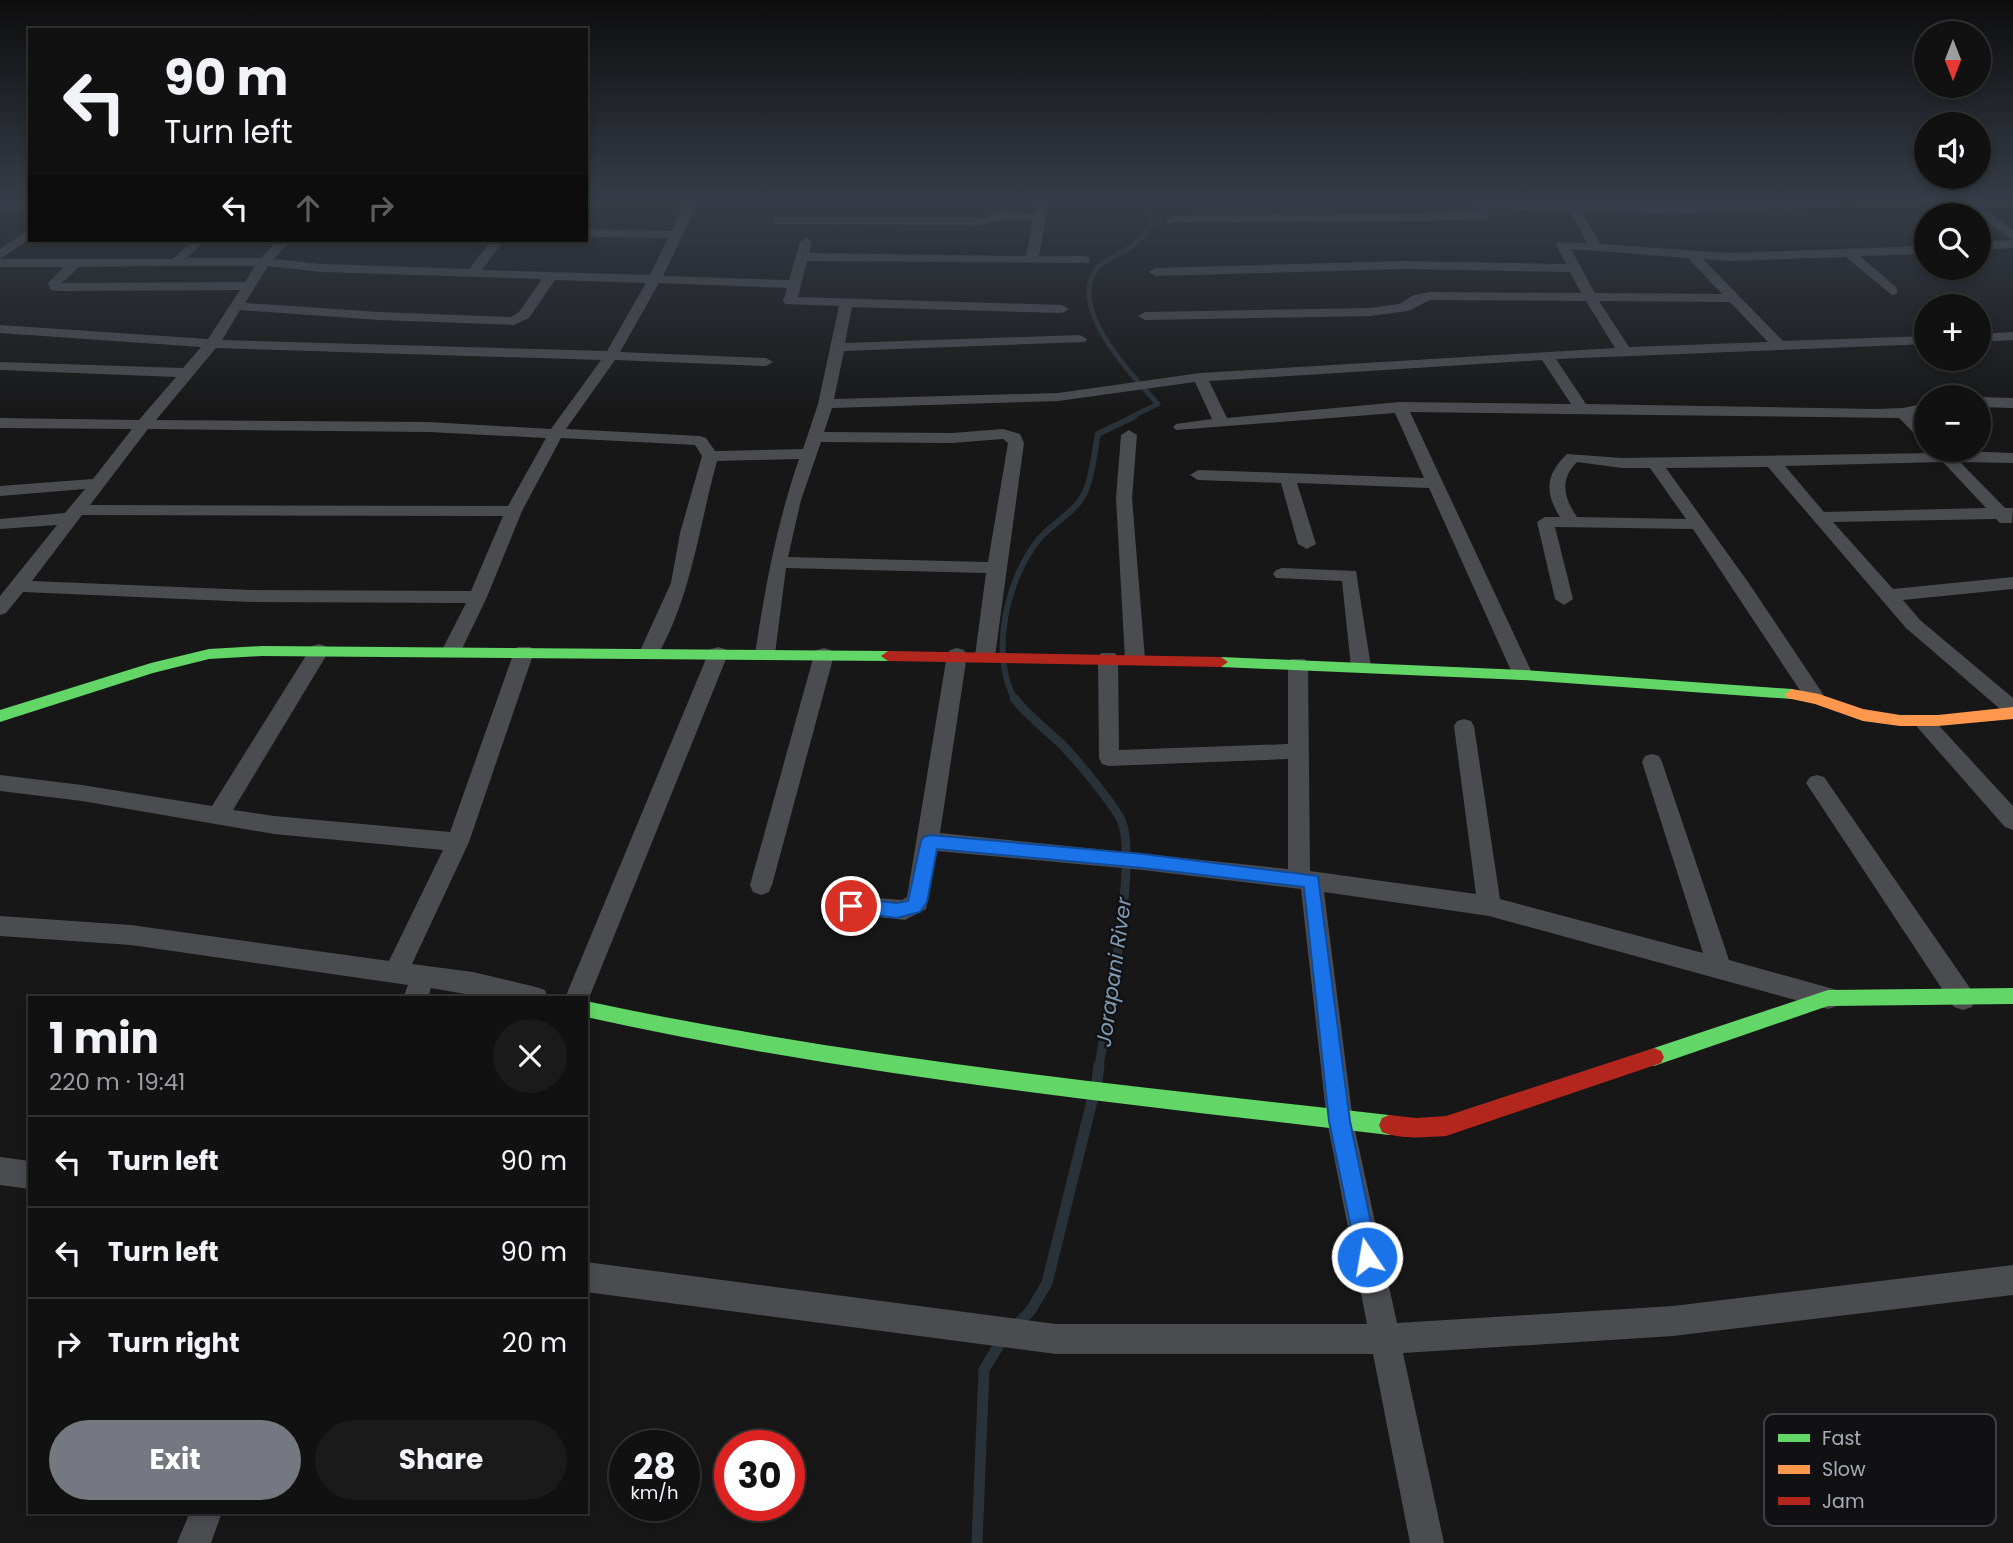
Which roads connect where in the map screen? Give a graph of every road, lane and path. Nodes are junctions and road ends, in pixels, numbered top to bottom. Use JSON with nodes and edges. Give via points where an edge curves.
{"nodes":[{"id":1,"x":67,"y":271,"type":"edge"},
{"id":2,"x":258,"y":271,"type":"edge"},
{"id":3,"x":397,"y":271,"type":"edge"},
{"id":4,"x":474,"y":271,"type":"edge"},
{"id":5,"x":658,"y":271,"type":"edge"},
{"id":6,"x":798,"y":271,"type":"edge"},
{"id":7,"x":1190,"y":271,"type":"edge"},
{"id":8,"x":1576,"y":271,"type":"edge"},
{"id":9,"x":1708,"y":271,"type":"edge"},
{"id":10,"x":1869,"y":271,"type":"edge"},
{"id":11,"x":1155,"y":272,"type":"dead end"},
{"id":12,"x":472,"y":274,"type":"junction"},
{"id":13,"x":551,"y":276,"type":"junction"},
{"id":14,"x":654,"y":279,"type":"junction"},
{"id":15,"x":794,"y":284,"type":"junction"},
{"id":16,"x":249,"y":286,"type":"junction"},
{"id":17,"x":1892,"y":291,"type":"dead end"},
{"id":18,"x":1590,"y":298,"type":"junction"},
{"id":19,"x":1734,"y":298,"type":"junction"},
{"id":20,"x":846,"y":303,"type":"junction"},
{"id":21,"x":237,"y":306,"type":"junction"},
{"id":22,"x":1062,"y":309,"type":"dead end"},
{"id":23,"x":1145,"y":316,"type":"dead end"},
{"id":24,"x":0,"y":329,"type":"edge"},
{"id":25,"x":2013,"y":336,"type":"edge"},
{"id":26,"x":1991,"y":337,"type":"edge"},
{"id":27,"x":1080,"y":339,"type":"dead end"},
{"id":28,"x":1914,"y":341,"type":"edge"},
{"id":29,"x":212,"y":344,"type":"junction"},
{"id":30,"x":838,"y":347,"type":"junction"},
{"id":31,"x":1781,"y":347,"type":"junction"},
{"id":32,"x":1625,"y":352,"type":"junction"},
{"id":33,"x":1546,"y":355,"type":"junction"},
{"id":34,"x":611,"y":356,"type":"junction"},
{"id":35,"x":766,"y":362,"type":"dead end"},
{"id":36,"x":0,"y":366,"type":"edge"},
{"id":37,"x":188,"y":373,"type":"junction"},
{"id":38,"x":1200,"y":377,"type":"junction"},
{"id":39,"x":1991,"y":402,"type":"edge"},
{"id":40,"x":2013,"y":403,"type":"edge"},
{"id":41,"x":827,"y":404,"type":"junction"},
{"id":42,"x":1400,"y":407,"type":"junction"},
{"id":43,"x":1582,"y":409,"type":"junction"},
{"id":44,"x":1914,"y":410,"type":"edge"},
{"id":45,"x":1903,"y":413,"type":"junction"},
{"id":46,"x":0,"y":423,"type":"edge"},
{"id":47,"x":1222,"y":423,"type":"junction"},
{"id":48,"x":1914,"y":424,"type":"edge"},
{"id":49,"x":143,"y":425,"type":"junction"},
{"id":50,"x":1181,"y":428,"type":"dead end"},
{"id":51,"x":556,"y":433,"type":"junction"},
{"id":52,"x":1129,"y":435,"type":"dead end"},
{"id":53,"x":814,"y":437,"type":"junction"},
{"id":54,"x":808,"y":454,"type":"junction"},
{"id":55,"x":1914,"y":455,"type":"edge"},
{"id":56,"x":710,"y":456,"type":"junction"},
{"id":57,"x":1991,"y":456,"type":"edge"},
{"id":58,"x":2013,"y":458,"type":"edge"},
{"id":59,"x":1772,"y":462,"type":"junction"},
{"id":60,"x":1953,"y":462,"type":"edge"},
{"id":61,"x":1655,"y":463,"type":"junction"},
{"id":62,"x":1198,"y":475,"type":"dead end"},
{"id":63,"x":1288,"y":479,"type":"junction"},
{"id":64,"x":99,"y":483,"type":"junction"},
{"id":65,"x":1436,"y":483,"type":"junction"},
{"id":66,"x":0,"y":491,"type":"edge"},
{"id":67,"x":514,"y":511,"type":"junction"},
{"id":68,"x":2007,"y":513,"type":"edge"},
{"id":69,"x":75,"y":514,"type":"junction"},
{"id":70,"x":1820,"y":517,"type":"junction"},
{"id":71,"x":1570,"y":520,"type":"junction"},
{"id":72,"x":0,"y":524,"type":"edge"},
{"id":73,"x":1699,"y":524,"type":"junction"},
{"id":74,"x":2013,"y":526,"type":"edge"},
{"id":75,"x":1307,"y":544,"type":"dead end"},
{"id":76,"x":778,"y":562,"type":"junction"},
{"id":77,"x":996,"y":568,"type":"junction"},
{"id":78,"x":1282,"y":573,"type":"dead end"},
{"id":79,"x":2013,"y":583,"type":"edge"},
{"id":80,"x":18,"y":586,"type":"junction"},
{"id":81,"x":1887,"y":596,"type":"junction"},
{"id":82,"x":478,"y":597,"type":"junction"},
{"id":83,"x":1564,"y":599,"type":"dead end"},
{"id":84,"x":0,"y":608,"type":"edge"},
{"id":85,"x":320,"y":651,"type":"junction"},
{"id":86,"x":451,"y":652,"type":"junction"},
{"id":87,"x":524,"y":653,"type":"junction"},
{"id":88,"x":649,"y":653,"type":"junction"},
{"id":89,"x":718,"y":654,"type":"junction"},
{"id":90,"x":765,"y":654,"type":"junction"},
{"id":91,"x":824,"y":655,"type":"junction"},
{"id":92,"x":957,"y":655,"type":"junction"},
{"id":93,"x":990,"y":656,"type":"junction"},
{"id":94,"x":1108,"y":658,"type":"junction"},
{"id":95,"x":1135,"y":659,"type":"junction"},
{"id":96,"x":1298,"y":664,"type":"junction"},
{"id":97,"x":1361,"y":667,"type":"junction"},
{"id":98,"x":1523,"y":675,"type":"junction"},
{"id":99,"x":1814,"y":696,"type":"junction"},
{"id":100,"x":2013,"y":711,"type":"edge"},
{"id":101,"x":1,"y":718,"type":"edge"},
{"id":102,"x":1925,"y":723,"type":"junction"},
{"id":103,"x":1464,"y":726,"type":"dead end"},
{"id":104,"x":1298,"y":751,"type":"junction"},
{"id":105,"x":1652,"y":762,"type":"dead end"},
{"id":106,"x":0,"y":783,"type":"edge"},
{"id":107,"x":1817,"y":783,"type":"dead end"},
{"id":108,"x":217,"y":817,"type":"junction"},
{"id":109,"x":2013,"y":821,"type":"edge"},
{"id":110,"x":930,"y":841,"type":"junction"},
{"id":111,"x":458,"y":842,"type":"junction"},
{"id":112,"x":1305,"y":880,"type":"junction"},
{"id":113,"x":761,"y":885,"type":"dead end"},
{"id":114,"x":851,"y":906,"type":"dead end"},
{"id":115,"x":1489,"y":906,"type":"junction"},
{"id":116,"x":0,"y":926,"type":"edge"},
{"id":117,"x":1720,"y":969,"type":"junction"},
{"id":118,"x":396,"y":972,"type":"junction"},
{"id":119,"x":419,"y":987,"type":"edge"},
{"id":120,"x":528,"y":996,"type":"edge"},
{"id":121,"x":578,"y":996,"type":"edge"},
{"id":122,"x":2013,"y":996,"type":"edge"},
{"id":123,"x":1828,"y":998,"type":"junction"},
{"id":124,"x":1963,"y":999,"type":"junction"},
{"id":125,"x":588,"y":1009,"type":"edge"},
{"id":126,"x":1339,"y":1121,"type":"junction"},
{"id":127,"x":0,"y":1171,"type":"edge"},
{"id":128,"x":28,"y":1175,"type":"edge"},
{"id":129,"x":588,"y":1277,"type":"edge"},
{"id":130,"x":2013,"y":1280,"type":"edge"},
{"id":131,"x":1384,"y":1339,"type":"junction"},
{"id":132,"x":205,"y":1514,"type":"edge"},
{"id":133,"x":194,"y":1543,"type":"edge"},
{"id":134,"x":1427,"y":1543,"type":"edge"}],
"edges":[{"from":1,"to":16,"type":"street","via":[[56,287]]},
{"from":2,"to":16,"type":"street"},
{"from":3,"to":12,"type":"street"},
{"from":4,"to":12,"type":"street"},
{"from":5,"to":14,"type":"street"},
{"from":6,"to":15,"type":"street"},
{"from":7,"to":11,"type":"street"},
{"from":8,"to":18,"type":"street"},
{"from":9,"to":19,"type":"street"},
{"from":10,"to":17,"type":"street"},
{"from":12,"to":13,"type":"street"},
{"from":13,"to":14,"type":"street"},
{"from":13,"to":21,"type":"street","via":[[524,315],[514,321]]},
{"from":14,"to":15,"type":"street"},
{"from":14,"to":34,"type":"street"},
{"from":15,"to":20,"type":"street","via":[[790,302]]},
{"from":16,"to":21,"type":"street"},
{"from":18,"to":19,"type":"street"},
{"from":18,"to":23,"type":"street","via":[[1430,296],[1404,308],[1370,312]]},
{"from":18,"to":32,"type":"street"},
{"from":19,"to":31,"type":"street"},
{"from":20,"to":22,"type":"street"},
{"from":20,"to":30,"type":"street"},
{"from":21,"to":29,"type":"street"},
{"from":24,"to":29,"type":"street"},
{"from":25,"to":26,"type":"street"},
{"from":27,"to":30,"type":"street"},
{"from":28,"to":31,"type":"street"},
{"from":29,"to":34,"type":"street"},
{"from":29,"to":37,"type":"street"},
{"from":30,"to":41,"type":"street"},
{"from":31,"to":32,"type":"street"},
{"from":32,"to":33,"type":"street"},
{"from":33,"to":38,"type":"street"},
{"from":33,"to":43,"type":"street"},
{"from":34,"to":35,"type":"street"},
{"from":34,"to":51,"type":"street"},
{"from":36,"to":37,"type":"street"},
{"from":37,"to":49,"type":"street"},
{"from":38,"to":41,"type":"street","via":[[1058,397]]},
{"from":38,"to":47,"type":"street"},
{"from":39,"to":40,"type":"street"},
{"from":41,"to":53,"type":"street"},
{"from":42,"to":43,"type":"street"},
{"from":42,"to":47,"type":"street"},
{"from":42,"to":65,"type":"street"},
{"from":43,"to":45,"type":"street"},
{"from":44,"to":45,"type":"street"},
{"from":45,"to":48,"type":"street"},
{"from":46,"to":49,"type":"street"},
{"from":47,"to":50,"type":"street"},
{"from":49,"to":51,"type":"street"},
{"from":49,"to":64,"type":"street"},
{"from":51,"to":56,"type":"street","via":[[700,441]]},
{"from":51,"to":67,"type":"street"},
{"from":52,"to":95,"type":"street","via":[[1124,498]]},
{"from":53,"to":54,"type":"street"},
{"from":53,"to":77,"type":"street","via":[[1014,437],[1012,478]]},
{"from":54,"to":56,"type":"street"},
{"from":54,"to":76,"type":"street"},
{"from":55,"to":59,"type":"street"},
{"from":56,"to":88,"type":"street","via":[[680,583]]},
{"from":57,"to":58,"type":"street"},
{"from":59,"to":61,"type":"street"},
{"from":59,"to":70,"type":"street"},
{"from":60,"to":68,"type":"street"},
{"from":61,"to":71,"type":"street","via":[[1570,459],[1554,492]]},
{"from":61,"to":73,"type":"street"},
{"from":62,"to":63,"type":"street"},
{"from":63,"to":65,"type":"street"},
{"from":63,"to":75,"type":"street"},
{"from":64,"to":66,"type":"street"},
{"from":64,"to":69,"type":"street"},
{"from":65,"to":98,"type":"street"},
{"from":67,"to":69,"type":"street"},
{"from":67,"to":82,"type":"street"},
{"from":68,"to":70,"type":"street"},
{"from":68,"to":74,"type":"street"},
{"from":69,"to":72,"type":"street"},
{"from":69,"to":80,"type":"street"},
{"from":70,"to":81,"type":"street"},
{"from":71,"to":73,"type":"street"},
{"from":71,"to":83,"type":"street","via":[[1545,522]]},
{"from":73,"to":99,"type":"street"},
{"from":76,"to":77,"type":"street"},
{"from":76,"to":90,"type":"street"},
{"from":77,"to":93,"type":"street"},
{"from":78,"to":97,"type":"street","via":[[1350,575]]},
{"from":79,"to":81,"type":"street"},
{"from":80,"to":82,"type":"street","via":[[251,596]]},
{"from":80,"to":84,"type":"street"},
{"from":81,"to":100,"type":"street"},
{"from":82,"to":86,"type":"street"},
{"from":85,"to":86,"type":"street"},
{"from":85,"to":101,"type":"street","via":[[209,654],[151,668]]},
{"from":85,"to":108,"type":"street"},
{"from":86,"to":87,"type":"street"},
{"from":87,"to":88,"type":"street"},
{"from":87,"to":111,"type":"street"},
{"from":88,"to":89,"type":"street"},
{"from":89,"to":90,"type":"street"},
{"from":89,"to":121,"type":"street"},
{"from":90,"to":91,"type":"street"},
{"from":91,"to":92,"type":"street"},
{"from":91,"to":113,"type":"street"},
{"from":92,"to":93,"type":"street"},
{"from":92,"to":110,"type":"street"},
{"from":93,"to":94,"type":"street"},
{"from":94,"to":95,"type":"street"},
{"from":94,"to":104,"type":"street","via":[[1109,758]]},
{"from":95,"to":96,"type":"street"},
{"from":96,"to":97,"type":"street"},
{"from":96,"to":104,"type":"street"},
{"from":97,"to":98,"type":"street"},
{"from":98,"to":99,"type":"street"},
{"from":99,"to":102,"type":"street","via":[[1867,717]]},
{"from":100,"to":102,"type":"street"},
{"from":102,"to":109,"type":"street"},
{"from":103,"to":115,"type":"street"},
{"from":104,"to":112,"type":"street"},
{"from":105,"to":117,"type":"street"},
{"from":106,"to":108,"type":"street"},
{"from":107,"to":124,"type":"street"},
{"from":108,"to":111,"type":"street"},
{"from":110,"to":112,"type":"street"},
{"from":110,"to":114,"type":"street","via":[[914,907]]},
{"from":111,"to":118,"type":"street"},
{"from":112,"to":115,"type":"street"},
{"from":112,"to":126,"type":"street"},
{"from":115,"to":117,"type":"street"},
{"from":116,"to":118,"type":"street","via":[[131,935]]},
{"from":117,"to":123,"type":"street"},
{"from":118,"to":119,"type":"street"},
{"from":119,"to":120,"type":"street","via":[[473,983]]},
{"from":122,"to":124,"type":"street"},
{"from":123,"to":124,"type":"street"},
{"from":123,"to":126,"type":"street","via":[[1446,1126]]},
{"from":125,"to":126,"type":"street","via":[[837,1059]]},
{"from":126,"to":131,"type":"street"},
{"from":127,"to":128,"type":"street"},
{"from":129,"to":131,"type":"street","via":[[1056,1339]]},
{"from":130,"to":131,"type":"street","via":[[1673,1321]]},
{"from":131,"to":134,"type":"street"},
{"from":132,"to":133,"type":"street"}]}
